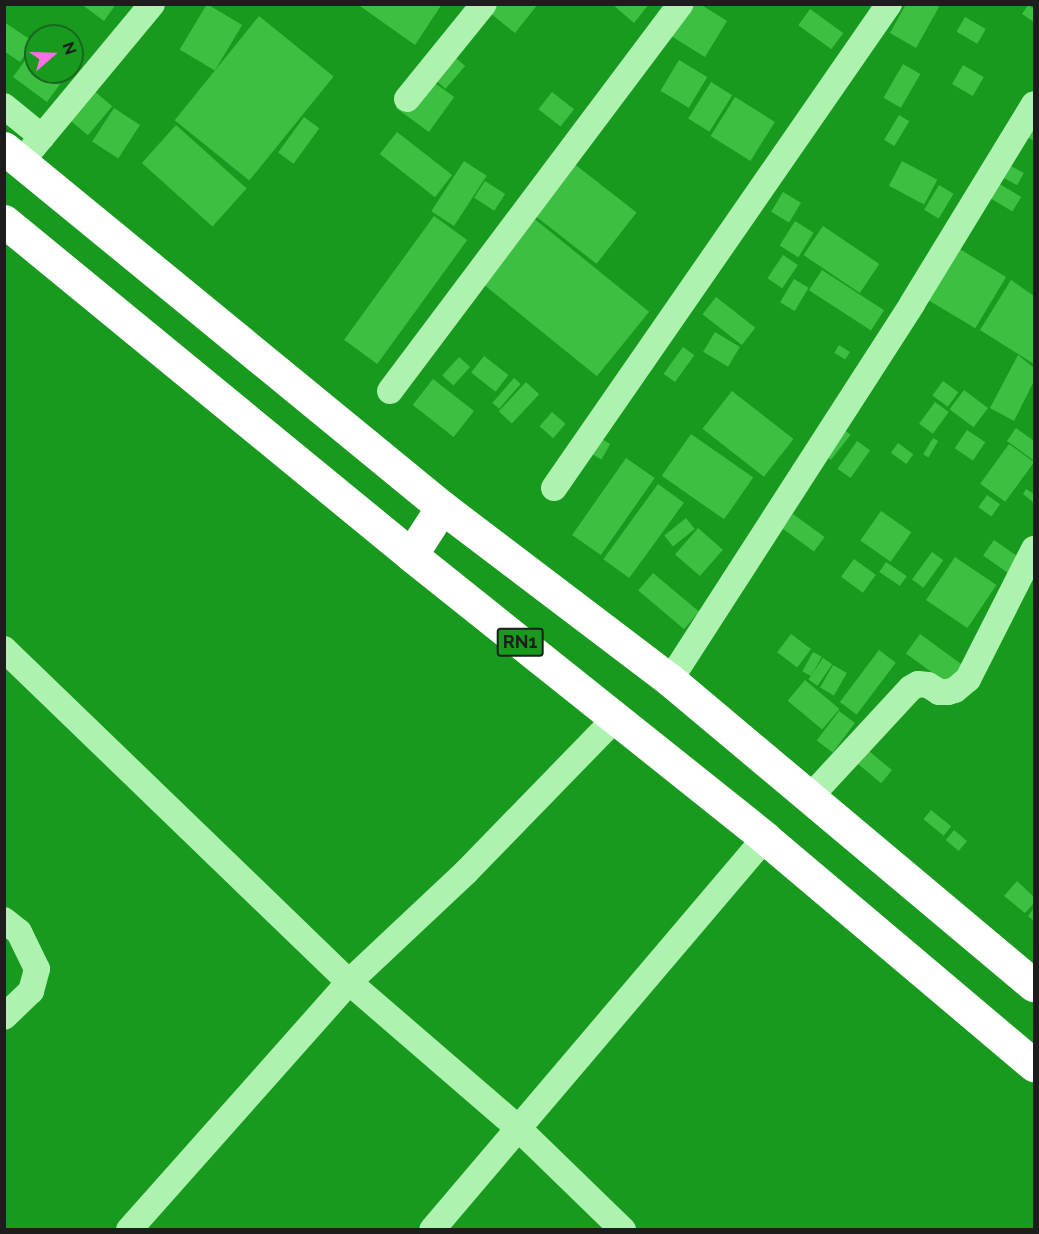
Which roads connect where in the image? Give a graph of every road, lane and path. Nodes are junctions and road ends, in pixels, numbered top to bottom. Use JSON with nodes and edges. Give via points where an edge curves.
{"nodes":[{"id":1,"x":152,"y":4,"type":"edge"},
{"id":2,"x":484,"y":4,"type":"edge"},
{"id":3,"x":681,"y":4,"type":"edge"},
{"id":4,"x":889,"y":4,"type":"edge"},
{"id":5,"x":407,"y":99,"type":"dead end"},
{"id":6,"x":1035,"y":104,"type":"edge"},
{"id":7,"x":4,"y":106,"type":"edge"},
{"id":8,"x":42,"y":137,"type":"junction"},
{"id":9,"x":13,"y":155,"type":"edge"},
{"id":10,"x":4,"y":220,"type":"edge"},
{"id":11,"x":390,"y":391,"type":"dead end"},
{"id":12,"x":554,"y":488,"type":"dead end"},
{"id":13,"x":442,"y":507,"type":"junction"},
{"id":14,"x":1035,"y":549,"type":"edge"},
{"id":15,"x":411,"y":555,"type":"junction"},
{"id":16,"x":4,"y":649,"type":"edge"},
{"id":17,"x":670,"y":680,"type":"junction"},
{"id":18,"x":615,"y":719,"type":"junction"},
{"id":19,"x":809,"y":798,"type":"junction"},
{"id":20,"x":765,"y":838,"type":"junction"},
{"id":21,"x":4,"y":920,"type":"edge"},
{"id":22,"x":349,"y":982,"type":"junction"},
{"id":23,"x":1035,"y":985,"type":"edge"},
{"id":24,"x":4,"y":1017,"type":"edge"},
{"id":25,"x":1035,"y":1065,"type":"edge"},
{"id":26,"x":517,"y":1127,"type":"junction"},
{"id":27,"x":129,"y":1230,"type":"edge"},
{"id":28,"x":432,"y":1230,"type":"edge"},
{"id":29,"x":623,"y":1230,"type":"edge"}],
"edges":[{"from":1,"to":8,"type":"street"},
{"from":2,"to":5,"type":"street"},
{"from":3,"to":11,"type":"street"},
{"from":4,"to":12,"type":"street"},
{"from":6,"to":17,"type":"street","via":[[912,304]]},
{"from":7,"to":8,"type":"street"},
{"from":8,"to":9,"type":"street"},
{"from":9,"to":13,"type":"highway"},
{"from":10,"to":15,"type":"highway","number":"RN1"},
{"from":13,"to":15,"type":"highway"},
{"from":13,"to":17,"type":"highway"},
{"from":14,"to":19,"type":"street","via":[[968,679],[948,692],[928,685],[911,688]]},
{"from":15,"to":18,"type":"highway","number":"RN1"},
{"from":16,"to":22,"type":"street"},
{"from":17,"to":19,"type":"highway"},
{"from":18,"to":20,"type":"highway","number":"RN1"},
{"from":18,"to":22,"type":"street","via":[[466,872]]},
{"from":19,"to":23,"type":"highway"},
{"from":20,"to":25,"type":"highway","number":"RN1"},
{"from":20,"to":26,"type":"street"},
{"from":21,"to":24,"type":"street","via":[[19,932],[37,969],[31,991]]},
{"from":22,"to":26,"type":"street"},
{"from":22,"to":27,"type":"street"},
{"from":26,"to":28,"type":"street"},
{"from":26,"to":29,"type":"street"}]}
